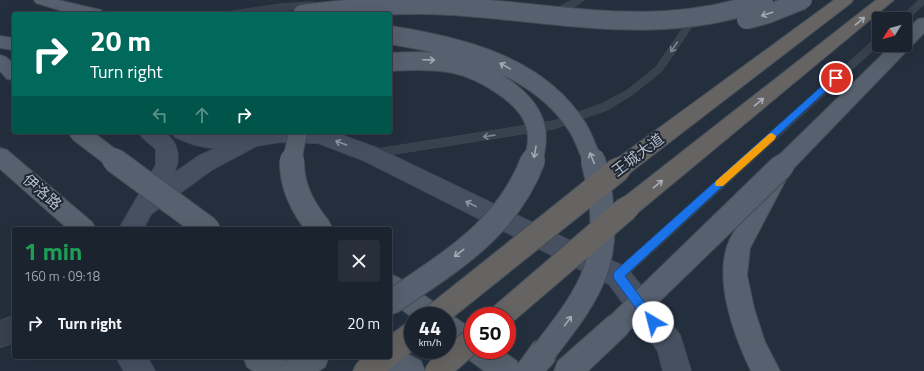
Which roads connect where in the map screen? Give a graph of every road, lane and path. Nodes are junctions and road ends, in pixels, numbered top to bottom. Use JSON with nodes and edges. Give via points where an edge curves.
{"nodes":[{"id":1,"x":42,"y":0,"type":"edge"},
{"id":2,"x":580,"y":0,"type":"edge"},
{"id":3,"x":752,"y":0,"type":"edge"},
{"id":4,"x":764,"y":0,"type":"edge"},
{"id":5,"x":803,"y":0,"type":"edge"},
{"id":6,"x":845,"y":0,"type":"edge"},
{"id":7,"x":886,"y":0,"type":"edge"},
{"id":8,"x":924,"y":0,"type":"edge"},
{"id":9,"x":557,"y":11,"type":"junction"},
{"id":10,"x":86,"y":12,"type":"edge"},
{"id":11,"x":246,"y":12,"type":"edge"},
{"id":12,"x":320,"y":12,"type":"edge"},
{"id":13,"x":910,"y":12,"type":"edge"},
{"id":14,"x":696,"y":14,"type":"junction"},
{"id":15,"x":392,"y":17,"type":"edge"},
{"id":16,"x":924,"y":23,"type":"edge"},
{"id":17,"x":392,"y":35,"type":"edge"},
{"id":18,"x":912,"y":35,"type":"edge"},
{"id":19,"x":0,"y":42,"type":"edge"},
{"id":20,"x":12,"y":44,"type":"edge"},
{"id":21,"x":872,"y":46,"type":"edge"},
{"id":22,"x":895,"y":52,"type":"edge"},
{"id":23,"x":0,"y":61,"type":"edge"},
{"id":24,"x":392,"y":62,"type":"edge"},
{"id":25,"x":12,"y":72,"type":"edge"},
{"id":26,"x":80,"y":134,"type":"edge"},
{"id":27,"x":151,"y":134,"type":"edge"},
{"id":28,"x":188,"y":134,"type":"edge"},
{"id":29,"x":297,"y":134,"type":"edge"},
{"id":30,"x":252,"y":139,"type":"junction"},
{"id":31,"x":370,"y":154,"type":"junction"},
{"id":32,"x":0,"y":156,"type":"edge"},
{"id":33,"x":782,"y":166,"type":"junction"},
{"id":34,"x":145,"y":207,"type":"junction"},
{"id":35,"x":82,"y":227,"type":"edge"},
{"id":36,"x":132,"y":227,"type":"edge"},
{"id":37,"x":205,"y":227,"type":"edge"},
{"id":38,"x":319,"y":227,"type":"edge"},
{"id":39,"x":618,"y":276,"type":"junction"},
{"id":40,"x":392,"y":287,"type":"edge"},
{"id":41,"x":392,"y":302,"type":"edge"},
{"id":42,"x":419,"y":307,"type":"edge"},
{"id":43,"x":446,"y":307,"type":"edge"},
{"id":44,"x":512,"y":307,"type":"edge"},
{"id":45,"x":12,"y":319,"type":"edge"},
{"id":46,"x":0,"y":322,"type":"edge"},
{"id":47,"x":12,"y":330,"type":"edge"},
{"id":48,"x":0,"y":334,"type":"edge"},
{"id":49,"x":404,"y":341,"type":"edge"},
{"id":50,"x":464,"y":348,"type":"edge"},
{"id":51,"x":392,"y":350,"type":"edge"},
{"id":52,"x":132,"y":359,"type":"edge"},
{"id":53,"x":260,"y":359,"type":"edge"},
{"id":54,"x":312,"y":359,"type":"edge"},
{"id":55,"x":381,"y":359,"type":"edge"},
{"id":56,"x":391,"y":359,"type":"edge"},
{"id":57,"x":490,"y":359,"type":"edge"},
{"id":58,"x":141,"y":371,"type":"edge"},
{"id":59,"x":277,"y":371,"type":"edge"},
{"id":60,"x":296,"y":371,"type":"edge"},
{"id":61,"x":366,"y":371,"type":"edge"},
{"id":62,"x":411,"y":371,"type":"edge"},
{"id":63,"x":437,"y":371,"type":"edge"},
{"id":64,"x":507,"y":371,"type":"edge"},
{"id":65,"x":529,"y":371,"type":"edge"},
{"id":66,"x":568,"y":371,"type":"edge"},
{"id":67,"x":677,"y":371,"type":"edge"},
{"id":68,"x":766,"y":371,"type":"edge"}],
"edges":[{"from":1,"to":10,"type":"main road"},
{"from":2,"to":9,"type":"lane"},
{"from":3,"to":14,"type":"lane","via":[[738,6]]},
{"from":4,"to":12,"type":"main road","bridge":true,"via":[[747,8],[693,19],[630,21],[431,5]]},
{"from":5,"to":15,"type":"main road","one_way":true,"bridge":true,"via":[[746,20],[691,30],[646,32],[436,17]]},
{"from":6,"to":43,"type":"highway","name":"王城大道","bridge":true,"via":[[619,169]]},
{"from":44,"to":7,"type":"highway","one_way":true,"bridge":true,"via":[[627,208]]},
{"from":8,"to":13,"type":"lane"},
{"from":9,"to":11,"type":"lane","via":[[433,2],[361,2],[280,7]]},
{"from":9,"to":14,"type":"lane","via":[[634,17]]},
{"from":14,"to":31,"type":"lane","one_way":true,"via":[[659,69],[629,93],[604,107],[554,125]]},
{"from":16,"to":18,"type":"main road"},
{"from":65,"to":17,"type":"main road","one_way":true,"bridge":true,"via":[[571,319],[593,277],[602,216],[594,163],[567,112],[526,77],[492,59],[461,48],[424,39]]},
{"from":19,"to":20,"type":"main road"},
{"from":21,"to":39,"type":"lane"},
{"from":22,"to":33,"type":"main road"},
{"from":23,"to":25,"type":"main road"},
{"from":24,"to":41,"type":"main road","one_way":true,"bridge":true,"via":[[437,61],[482,73],[502,85],[520,102],[533,119],[536,135],[536,151],[528,177],[515,200],[494,224],[473,242]]},
{"from":26,"to":37,"type":"main road","bridge":true},
{"from":27,"to":34,"type":"main road","via":[[166,146],[167,166]]},
{"from":28,"to":30,"type":"main road","via":[[204,140]]},
{"from":29,"to":38,"type":"main road","bridge":true,"via":[[294,141],[292,170],[300,197]]},
{"from":31,"to":30,"type":"main road","one_way":true,"via":[[319,135],[279,134]]},
{"from":30,"to":34,"type":"main road","via":[[205,163]]},
{"from":39,"to":31,"type":"main road","one_way":true},
{"from":32,"to":35,"type":"main road","name":"伊洛路"},
{"from":33,"to":66,"type":"main road","bridge":true},
{"from":33,"to":68,"type":"main road","bridge":true,"via":[[738,247],[735,275],[741,308],[754,348]]},
{"from":34,"to":36,"type":"main road"},
{"from":39,"to":67,"type":"main road","via":[[670,345]]},
{"from":40,"to":42,"type":"main road"},
{"from":45,"to":46,"type":"street"},
{"from":47,"to":48,"type":"street"},
{"from":49,"to":51,"type":"highway"},
{"from":50,"to":63,"type":"highway","bridge":true},
{"from":52,"to":58,"type":"main road"},
{"from":53,"to":59,"type":"main road"},
{"from":54,"to":60,"type":"main road"},
{"from":55,"to":61,"type":"highway"},
{"from":56,"to":62,"type":"main road"},
{"from":57,"to":64,"type":"main road"}]}
